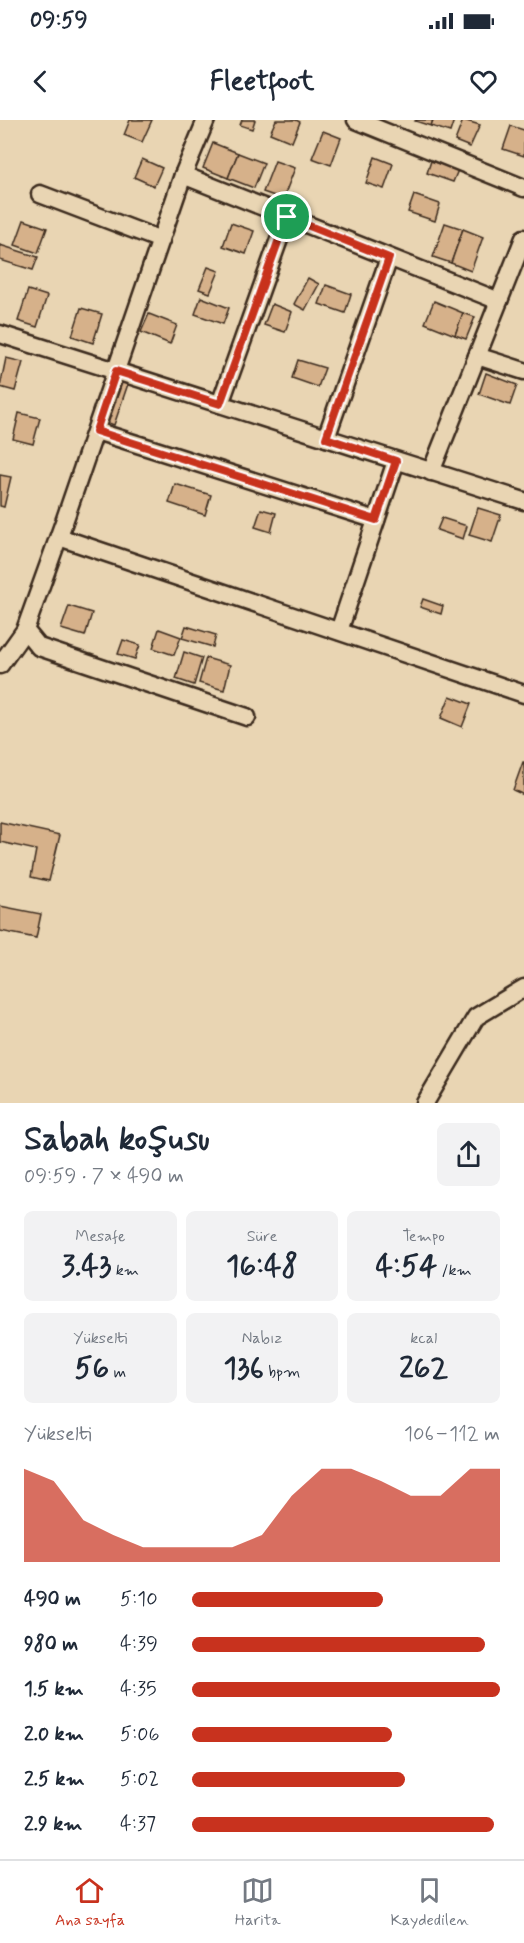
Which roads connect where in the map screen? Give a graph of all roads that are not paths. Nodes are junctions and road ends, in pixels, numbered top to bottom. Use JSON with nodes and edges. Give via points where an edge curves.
{"nodes":[{"id":1,"x":356,"y":120,"type":"edge"},
{"id":2,"x":202,"y":121,"type":"edge"},
{"id":3,"x":183,"y":175,"type":"junction"},
{"id":4,"x":524,"y":188,"type":"edge"},
{"id":5,"x":40,"y":194,"type":"dead end"},
{"id":6,"x":287,"y":217,"type":"junction"},
{"id":7,"x":524,"y":238,"type":"edge"},
{"id":8,"x":161,"y":240,"type":"junction"},
{"id":9,"x":389,"y":258,"type":"junction"},
{"id":10,"x":499,"y":302,"type":"junction"},
{"id":11,"x":0,"y":334,"type":"edge"},
{"id":12,"x":477,"y":356,"type":"junction"},
{"id":13,"x":116,"y":371,"type":"junction"},
{"id":14,"x":524,"y":371,"type":"edge"},
{"id":15,"x":220,"y":404,"type":"junction"},
{"id":16,"x":96,"y":431,"type":"junction"},
{"id":17,"x":326,"y":438,"type":"junction"},
{"id":18,"x":396,"y":461,"type":"junction"},
{"id":19,"x":431,"y":472,"type":"junction"},
{"id":20,"x":524,"y":501,"type":"edge"},
{"id":21,"x":376,"y":520,"type":"junction"},
{"id":22,"x":59,"y":537,"type":"junction"},
{"id":23,"x":25,"y":630,"type":"junction"},
{"id":24,"x":339,"y":632,"type":"junction"},
{"id":25,"x":0,"y":665,"type":"edge"},
{"id":26,"x":524,"y":694,"type":"edge"},
{"id":27,"x":247,"y":717,"type":"dead end"},
{"id":28,"x":524,"y":988,"type":"edge"},
{"id":29,"x":425,"y":1103,"type":"edge"}],
"edges":[{"from":1,"to":4,"type":"street"},
{"from":2,"to":3,"type":"street"},
{"from":3,"to":6,"type":"street"},
{"from":3,"to":8,"type":"street"},
{"from":5,"to":8,"type":"street"},
{"from":6,"to":9,"type":"street"},
{"from":6,"to":15,"type":"street"},
{"from":7,"to":10,"type":"street"},
{"from":8,"to":13,"type":"street"},
{"from":9,"to":10,"type":"street"},
{"from":9,"to":17,"type":"street"},
{"from":10,"to":12,"type":"street"},
{"from":11,"to":13,"type":"street"},
{"from":12,"to":14,"type":"street"},
{"from":12,"to":19,"type":"street"},
{"from":13,"to":15,"type":"street"},
{"from":13,"to":16,"type":"street"},
{"from":15,"to":17,"type":"street"},
{"from":16,"to":21,"type":"street"},
{"from":16,"to":22,"type":"street"},
{"from":17,"to":18,"type":"street"},
{"from":18,"to":19,"type":"street"},
{"from":18,"to":21,"type":"street"},
{"from":19,"to":20,"type":"street"},
{"from":21,"to":24,"type":"street"},
{"from":22,"to":23,"type":"street"},
{"from":22,"to":24,"type":"street"},
{"from":23,"to":25,"type":"street"},
{"from":23,"to":27,"type":"street","via":[[39,647]]},
{"from":24,"to":26,"type":"street"},
{"from":28,"to":29,"type":"street","via":[[476,1017]]}]}
